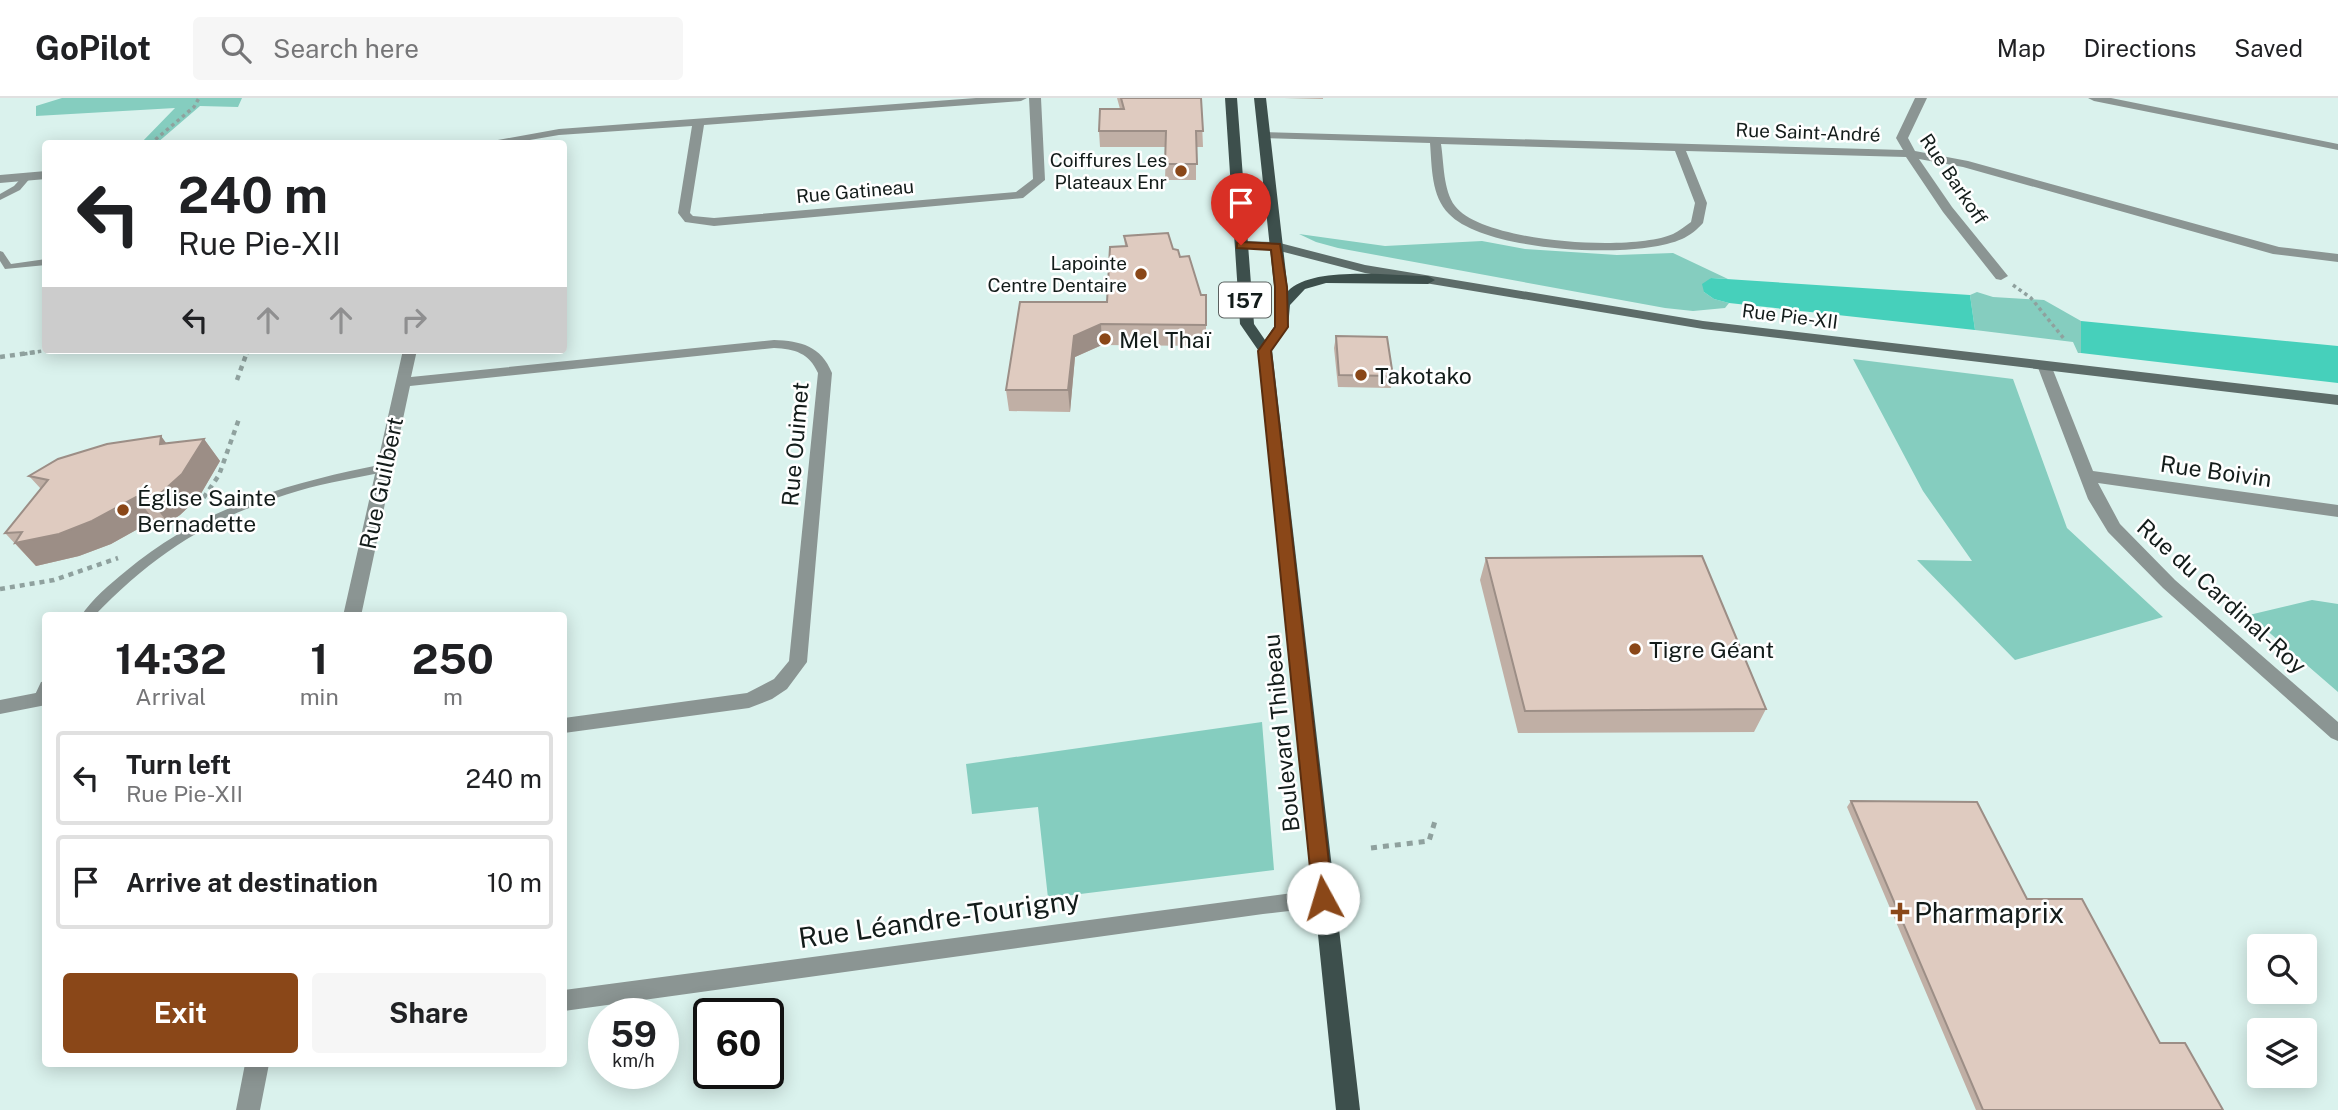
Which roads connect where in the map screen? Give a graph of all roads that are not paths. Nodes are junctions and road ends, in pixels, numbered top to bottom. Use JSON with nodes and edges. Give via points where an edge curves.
{"nodes":[{"id":1,"x":1021,"y":98,"type":"edge"},
{"id":2,"x":1035,"y":98,"type":"edge"},
{"id":3,"x":1231,"y":98,"type":"edge"},
{"id":4,"x":1260,"y":98,"type":"edge"},
{"id":5,"x":1920,"y":98,"type":"edge"},
{"id":6,"x":2094,"y":98,"type":"edge"},
{"id":7,"x":699,"y":120,"type":"junction"},
{"id":8,"x":1264,"y":135,"type":"junction"},
{"id":9,"x":504,"y":140,"type":"edge"},
{"id":10,"x":1435,"y":140,"type":"junction"},
{"id":11,"x":1679,"y":147,"type":"junction"},
{"id":12,"x":2338,"y":147,"type":"edge"},
{"id":13,"x":1910,"y":154,"type":"junction"},
{"id":14,"x":42,"y":175,"type":"edge"},
{"id":15,"x":28,"y":176,"type":"junction"},
{"id":16,"x":0,"y":179,"type":"edge"},
{"id":17,"x":0,"y":197,"type":"edge"},
{"id":18,"x":1241,"y":245,"type":"junction"},
{"id":19,"x":1276,"y":246,"type":"junction"},
{"id":20,"x":0,"y":254,"type":"edge"},
{"id":21,"x":2338,"y":258,"type":"edge"},
{"id":22,"x":42,"y":263,"type":"edge"},
{"id":23,"x":2001,"y":276,"type":"dead end"},
{"id":24,"x":1428,"y":279,"type":"junction"},
{"id":25,"x":1283,"y":304,"type":"junction"},
{"id":26,"x":1265,"y":351,"type":"junction"},
{"id":27,"x":409,"y":354,"type":"edge"},
{"id":28,"x":2044,"y":365,"type":"junction"},
{"id":29,"x":403,"y":382,"type":"junction"},
{"id":30,"x":2338,"y":400,"type":"edge"},
{"id":31,"x":384,"y":468,"type":"junction"},
{"id":32,"x":2088,"y":476,"type":"junction"},
{"id":33,"x":2338,"y":510,"type":"edge"},
{"id":34,"x":91,"y":612,"type":"edge"},
{"id":35,"x":353,"y":612,"type":"edge"},
{"id":36,"x":42,"y":695,"type":"edge"},
{"id":37,"x":0,"y":707,"type":"edge"},
{"id":38,"x":567,"y":726,"type":"edge"},
{"id":39,"x":2338,"y":733,"type":"edge"},
{"id":40,"x":1323,"y":898,"type":"junction"},
{"id":41,"x":567,"y":1001,"type":"edge"},
{"id":42,"x":256,"y":1067,"type":"edge"},
{"id":43,"x":248,"y":1110,"type":"edge"},
{"id":44,"x":1348,"y":1110,"type":"edge"}],
"edges":[{"from":1,"to":7,"type":"street"},
{"from":2,"to":7,"type":"street","name":"Rue Gatineau","via":[[1039,180],[1019,195],[714,222],[689,219],[684,214]]},
{"from":3,"to":18,"type":"main road","name":"Boulevard Thibeau","number":"157"},
{"from":4,"to":8,"type":"main road","number":"157"},
{"from":5,"to":13,"type":"street","name":"Rue Barkoff","via":[[1902,138]]},
{"from":6,"to":12,"type":"street"},
{"from":7,"to":9,"type":"street"},
{"from":8,"to":10,"type":"street","name":"Rue Saint-André"},
{"from":8,"to":19,"type":"main road","number":"157"},
{"from":10,"to":11,"type":"street","name":"Rue Saint-André"},
{"from":10,"to":11,"type":"street","via":[[1447,202],[1464,221],[1514,238],[1619,246],[1671,240],[1698,224],[1700,203]]},
{"from":11,"to":13,"type":"street","name":"Rue Saint-André"},
{"from":13,"to":21,"type":"street","name":"Rue Saint-André","via":[[1964,164],[2278,251]]},
{"from":13,"to":23,"type":"street","name":"Rue Barkoff"},
{"from":14,"to":15,"type":"street"},
{"from":15,"to":16,"type":"street"},
{"from":15,"to":17,"type":"lane"},
{"from":18,"to":19,"type":"street","name":"Rue Pie-XII"},
{"from":18,"to":26,"type":"main road","name":"Boulevard Thibeau","number":"157","via":[[1247,324]]},
{"from":19,"to":24,"type":"street","name":"Rue Pie-XII"},
{"from":19,"to":25,"type":"main road","number":"157"},
{"from":20,"to":22,"type":"lane","via":[[8,267]]},
{"from":24,"to":25,"type":"main road","via":[[1325,279],[1300,286]]},
{"from":24,"to":28,"type":"street","name":"Rue Pie-XII","via":[[1703,325]]},
{"from":25,"to":26,"type":"main road","number":"157","via":[[1281,327]]},
{"from":26,"to":40,"type":"main road","name":"Boulevard Thibeau","number":"157"},
{"from":27,"to":29,"type":"street","name":"Rue Guilbert"},
{"from":28,"to":30,"type":"street","name":"Rue Pie-XII"},
{"from":28,"to":32,"type":"street","name":"Rue du Cardinal-Roy"},
{"from":29,"to":31,"type":"street","name":"Rue Guilbert"},
{"from":29,"to":38,"type":"street","name":"Rue Ouimet","via":[[774,344],[795,345],[813,352],[821,362],[825,373],[798,662],[791,675],[761,698],[739,703]]},
{"from":31,"to":34,"type":"lane","via":[[292,487],[215,517],[144,562]]},
{"from":31,"to":35,"type":"street","name":"Rue Guilbert"},
{"from":32,"to":33,"type":"street","name":"Rue Boivin"},
{"from":32,"to":39,"type":"street","name":"Rue du Cardinal-Roy","via":[[2108,522],[2126,544]]},
{"from":36,"to":37,"type":"street"},
{"from":40,"to":41,"type":"street","name":"Rue Léandre-Tourigny"},
{"from":40,"to":44,"type":"main road","name":"Boulevard Thibeau","number":"157"},
{"from":42,"to":43,"type":"street"}]}
